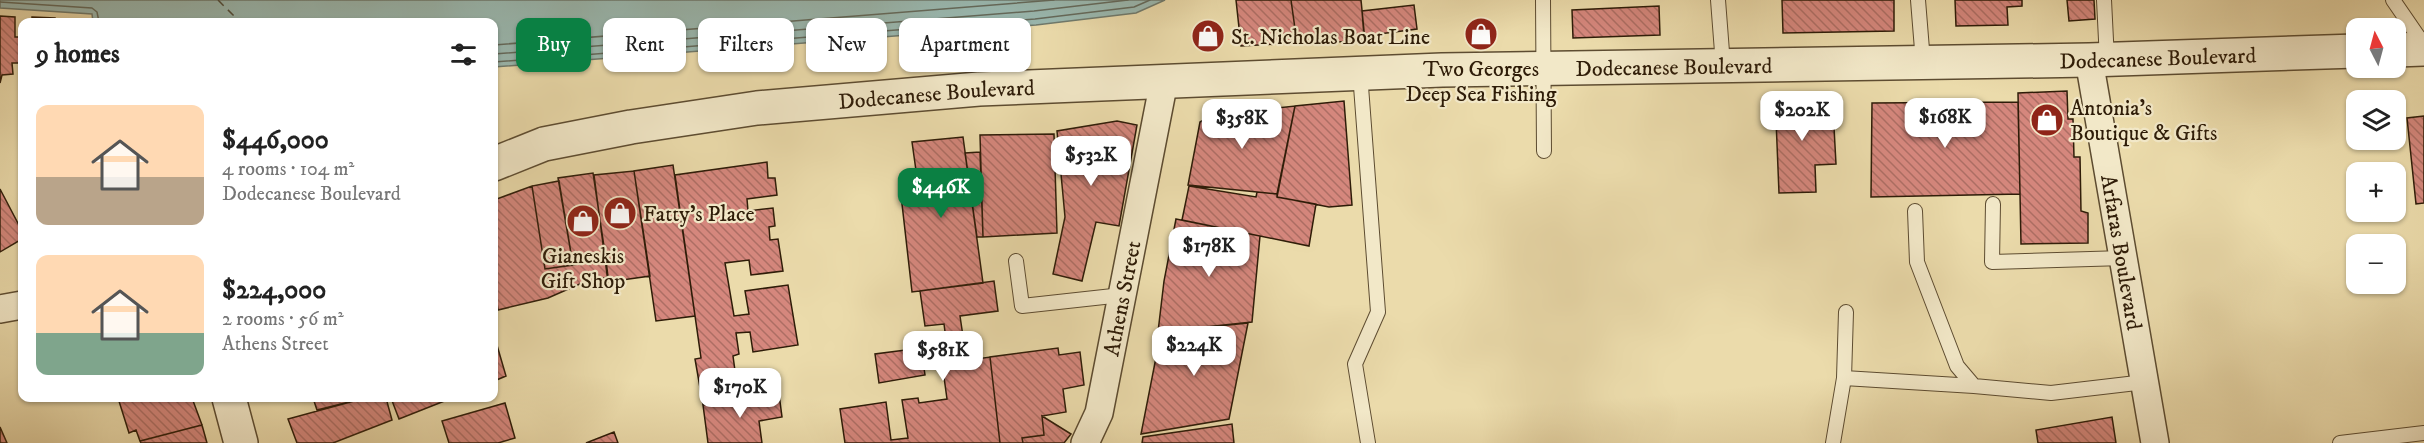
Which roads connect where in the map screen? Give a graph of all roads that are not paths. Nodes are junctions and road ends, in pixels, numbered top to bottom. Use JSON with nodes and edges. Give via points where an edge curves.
{"nodes":[{"id":1,"x":1543,"y":0,"type":"edge"},
{"id":2,"x":1718,"y":0,"type":"edge"},
{"id":3,"x":1918,"y":0,"type":"edge"},
{"id":4,"x":2104,"y":0,"type":"edge"},
{"id":5,"x":2393,"y":0,"type":"edge"},
{"id":6,"x":2424,"y":47,"type":"edge"},
{"id":7,"x":2406,"y":49,"type":"edge"},
{"id":8,"x":2346,"y":51,"type":"edge"},
{"id":9,"x":2098,"y":60,"type":"junction"},
{"id":10,"x":1923,"y":62,"type":"junction"},
{"id":11,"x":1723,"y":65,"type":"junction"},
{"id":12,"x":1542,"y":68,"type":"junction"},
{"id":13,"x":1360,"y":73,"type":"junction"},
{"id":14,"x":1164,"y":81,"type":"junction"},
{"id":15,"x":1544,"y":151,"type":"dead end"},
{"id":16,"x":498,"y":162,"type":"edge"},
{"id":17,"x":1993,"y":204,"type":"dead end"},
{"id":18,"x":1915,"y":212,"type":"dead end"},
{"id":19,"x":2124,"y":258,"type":"junction"},
{"id":20,"x":1016,"y":261,"type":"dead end"},
{"id":21,"x":1122,"y":295,"type":"junction"},
{"id":22,"x":18,"y":306,"type":"edge"},
{"id":23,"x":0,"y":309,"type":"edge"},
{"id":24,"x":1846,"y":312,"type":"dead end"},
{"id":25,"x":1844,"y":378,"type":"junction"},
{"id":26,"x":2145,"y":382,"type":"junction"},
{"id":27,"x":1974,"y":386,"type":"junction"},
{"id":28,"x":230,"y":402,"type":"edge"},
{"id":29,"x":2424,"y":433,"type":"edge"},
{"id":30,"x":242,"y":443,"type":"edge"},
{"id":31,"x":1085,"y":443,"type":"edge"},
{"id":32,"x":1368,"y":443,"type":"edge"},
{"id":33,"x":1833,"y":443,"type":"edge"},
{"id":34,"x":2155,"y":443,"type":"edge"},
{"id":35,"x":2340,"y":443,"type":"edge"}],
"edges":[{"from":1,"to":12,"type":"lane"},
{"from":2,"to":11,"type":"lane"},
{"from":3,"to":10,"type":"lane"},
{"from":4,"to":9,"type":"lane"},
{"from":5,"to":6,"type":"lane"},
{"from":6,"to":7,"type":"street"},
{"from":8,"to":9,"type":"street","name":"Dodecanese Boulevard"},
{"from":9,"to":10,"type":"street","name":"Dodecanese Boulevard"},
{"from":9,"to":19,"type":"street","name":"Arfaras Boulevard"},
{"from":10,"to":11,"type":"street","name":"Dodecanese Boulevard"},
{"from":11,"to":12,"type":"street","name":"Dodecanese Boulevard"},
{"from":12,"to":13,"type":"street","name":"Dodecanese Boulevard"},
{"from":12,"to":15,"type":"lane"},
{"from":13,"to":14,"type":"street","name":"Dodecanese Boulevard"},
{"from":13,"to":32,"type":"lane","via":[[1378,312],[1355,364]]},
{"from":14,"to":16,"type":"street","name":"Dodecanese Boulevard","via":[[979,88],[757,108],[544,144]]},
{"from":14,"to":21,"type":"street","name":"Athens Street"},
{"from":17,"to":19,"type":"lane","via":[[1992,262]]},
{"from":18,"to":27,"type":"lane","via":[[1917,262],[1957,366]]},
{"from":19,"to":26,"type":"street","name":"Arfaras Boulevard"},
{"from":20,"to":21,"type":"lane","via":[[1022,306]]},
{"from":21,"to":31,"type":"street","name":"Athens Street","via":[[1099,413]]},
{"from":22,"to":23,"type":"street"},
{"from":24,"to":25,"type":"lane"},
{"from":25,"to":27,"type":"lane"},
{"from":25,"to":33,"type":"lane"},
{"from":26,"to":27,"type":"lane","via":[[2051,393]]},
{"from":26,"to":34,"type":"street","name":"Arfaras Boulevard"},
{"from":28,"to":30,"type":"street"},
{"from":29,"to":35,"type":"lane"}]}
